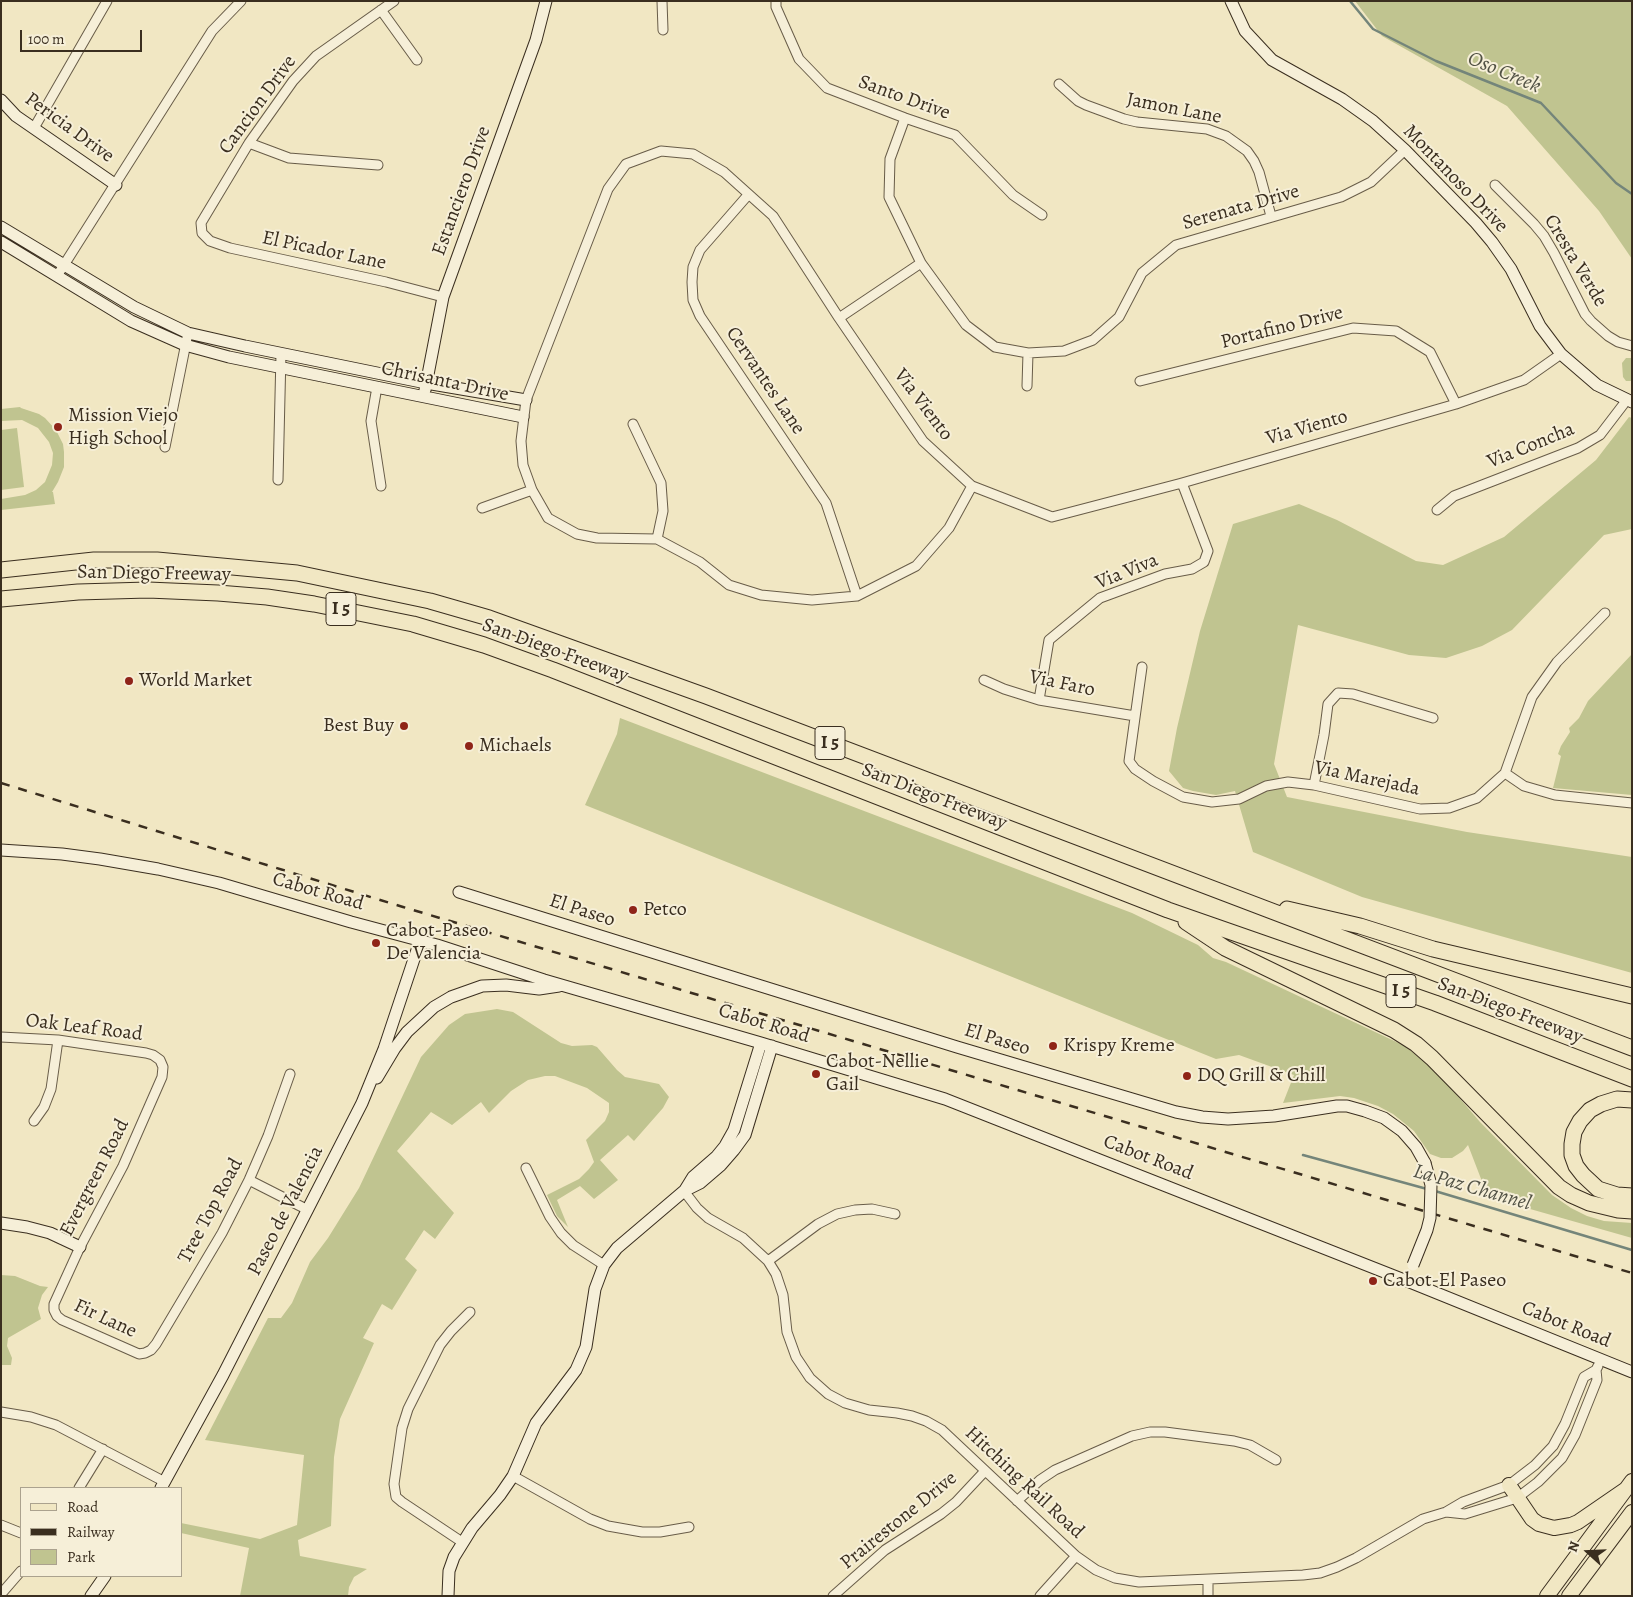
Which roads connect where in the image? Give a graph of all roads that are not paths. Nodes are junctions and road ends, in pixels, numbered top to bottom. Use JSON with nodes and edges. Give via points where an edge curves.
{"nodes":[{"id":1,"x":106,"y":1,"type":"edge"},
{"id":2,"x":241,"y":1,"type":"edge"},
{"id":3,"x":394,"y":1,"type":"edge"},
{"id":4,"x":546,"y":1,"type":"edge"},
{"id":5,"x":662,"y":1,"type":"edge"},
{"id":6,"x":776,"y":1,"type":"edge"},
{"id":7,"x":1231,"y":1,"type":"edge"},
{"id":8,"x":381,"y":10,"type":"junction"},
{"id":9,"x":664,"y":30,"type":"dead end"},
{"id":10,"x":416,"y":60,"type":"dead end"},
{"id":11,"x":1059,"y":84,"type":"dead end"},
{"id":12,"x":1,"y":100,"type":"edge"},
{"id":13,"x":905,"y":118,"type":"junction"},
{"id":14,"x":34,"y":128,"type":"junction"},
{"id":15,"x":249,"y":143,"type":"junction"},
{"id":16,"x":1405,"y":150,"type":"junction"},
{"id":17,"x":378,"y":166,"type":"dead end"},
{"id":18,"x":116,"y":185,"type":"junction"},
{"id":19,"x":1495,"y":185,"type":"dead end"},
{"id":20,"x":748,"y":195,"type":"junction"},
{"id":21,"x":1042,"y":215,"type":"dead end"},
{"id":22,"x":1271,"y":216,"type":"junction"},
{"id":23,"x":1,"y":227,"type":"edge"},
{"id":24,"x":202,"y":233,"type":"joint"},
{"id":25,"x":1,"y":242,"type":"edge"},
{"id":26,"x":921,"y":263,"type":"junction"},
{"id":27,"x":64,"y":265,"type":"junction"},
{"id":28,"x":56,"y":276,"type":"junction"},
{"id":29,"x":443,"y":297,"type":"junction"},
{"id":30,"x":839,"y":318,"type":"junction"},
{"id":31,"x":188,"y":333,"type":"junction"},
{"id":32,"x":185,"y":345,"type":"junction"},
{"id":33,"x":1632,"y":346,"type":"edge"},
{"id":34,"x":1028,"y":353,"type":"junction"},
{"id":35,"x":281,"y":354,"type":"junction"},
{"id":36,"x":1561,"y":354,"type":"junction"},
{"id":37,"x":281,"y":368,"type":"junction"},
{"id":38,"x":1140,"y":381,"type":"dead end"},
{"id":39,"x":426,"y":383,"type":"junction"},
{"id":40,"x":1027,"y":386,"type":"dead end"},
{"id":41,"x":377,"y":387,"type":"junction"},
{"id":42,"x":424,"y":397,"type":"junction"},
{"id":43,"x":526,"y":400,"type":"junction"},
{"id":44,"x":1629,"y":401,"type":"edge"},
{"id":45,"x":1456,"y":404,"type":"junction"},
{"id":46,"x":524,"y":417,"type":"junction"},
{"id":47,"x":633,"y":424,"type":"dead end"},
{"id":48,"x":164,"y":447,"type":"dead end"},
{"id":49,"x":278,"y":480,"type":"dead end"},
{"id":50,"x":1182,"y":483,"type":"junction"},
{"id":51,"x":381,"y":486,"type":"dead end"},
{"id":52,"x":972,"y":486,"type":"junction"},
{"id":53,"x":532,"y":490,"type":"junction"},
{"id":54,"x":482,"y":508,"type":"dead end"},
{"id":55,"x":1437,"y":510,"type":"dead end"},
{"id":56,"x":657,"y":539,"type":"junction"},
{"id":57,"x":1,"y":570,"type":"edge"},
{"id":58,"x":857,"y":596,"type":"junction"},
{"id":59,"x":1,"y":599,"type":"edge"},
{"id":60,"x":1605,"y":613,"type":"dead end"},
{"id":61,"x":1142,"y":667,"type":"dead end"},
{"id":62,"x":984,"y":680,"type":"dead end"},
{"id":63,"x":1039,"y":700,"type":"junction"},
{"id":64,"x":1135,"y":716,"type":"junction"},
{"id":65,"x":1433,"y":718,"type":"dead end"},
{"id":66,"x":1505,"y":773,"type":"junction"},
{"id":67,"x":1314,"y":785,"type":"junction"},
{"id":68,"x":1632,"y":803,"type":"edge"},
{"id":69,"x":1,"y":850,"type":"edge"},
{"id":70,"x":459,"y":892,"type":"dead end"},
{"id":71,"x":1230,"y":896,"type":"junction"},
{"id":72,"x":1168,"y":910,"type":"junction"},
{"id":73,"x":420,"y":941,"type":"junction"},
{"id":74,"x":564,"y":986,"type":"junction"},
{"id":75,"x":1632,"y":996,"type":"edge"},
{"id":76,"x":1,"y":1037,"type":"edge"},
{"id":77,"x":58,"y":1040,"type":"junction"},
{"id":78,"x":761,"y":1043,"type":"junction"},
{"id":79,"x":772,"y":1046,"type":"junction"},
{"id":80,"x":1632,"y":1048,"type":"edge"},
{"id":81,"x":160,"y":1060,"type":"joint"},
{"id":82,"x":290,"y":1074,"type":"dead end"},
{"id":83,"x":1632,"y":1079,"type":"edge"},
{"id":84,"x":1632,"y":1100,"type":"edge"},
{"id":85,"x":362,"y":1103,"type":"junction"},
{"id":86,"x":34,"y":1121,"type":"dead end"},
{"id":87,"x":526,"y":1168,"type":"dead end"},
{"id":88,"x":249,"y":1180,"type":"junction"},
{"id":89,"x":684,"y":1191,"type":"junction"},
{"id":90,"x":1632,"y":1196,"type":"edge"},
{"id":91,"x":308,"y":1210,"type":"junction"},
{"id":92,"x":1632,"y":1211,"type":"edge"},
{"id":93,"x":895,"y":1214,"type":"dead end"},
{"id":94,"x":1,"y":1223,"type":"edge"},
{"id":95,"x":80,"y":1247,"type":"junction"},
{"id":96,"x":768,"y":1261,"type":"junction"},
{"id":97,"x":604,"y":1265,"type":"junction"},
{"id":98,"x":1407,"y":1281,"type":"junction"},
{"id":99,"x":54,"y":1310,"type":"joint"},
{"id":100,"x":470,"y":1312,"type":"dead end"},
{"id":101,"x":145,"y":1353,"type":"joint"},
{"id":102,"x":1599,"y":1364,"type":"junction"},
{"id":103,"x":1632,"y":1372,"type":"edge"},
{"id":104,"x":1,"y":1412,"type":"edge"},
{"id":105,"x":104,"y":1449,"type":"junction"},
{"id":106,"x":1276,"y":1460,"type":"dead end"},
{"id":107,"x":985,"y":1471,"type":"junction"},
{"id":108,"x":513,"y":1476,"type":"junction"},
{"id":109,"x":163,"y":1485,"type":"edge"},
{"id":110,"x":1509,"y":1485,"type":"junction"},
{"id":111,"x":1629,"y":1485,"type":"edge"},
{"id":112,"x":80,"y":1487,"type":"edge"},
{"id":113,"x":1517,"y":1498,"type":"junction"},
{"id":114,"x":1017,"y":1501,"type":"junction"},
{"id":115,"x":1446,"y":1512,"type":"junction"},
{"id":116,"x":1632,"y":1512,"type":"edge"},
{"id":117,"x":1,"y":1525,"type":"edge"},
{"id":118,"x":689,"y":1527,"type":"dead end"},
{"id":119,"x":20,"y":1533,"type":"edge"},
{"id":120,"x":462,"y":1542,"type":"junction"},
{"id":121,"x":1076,"y":1556,"type":"junction"},
{"id":122,"x":20,"y":1572,"type":"edge"},
{"id":123,"x":104,"y":1577,"type":"edge"},
{"id":124,"x":1208,"y":1580,"type":"junction"},
{"id":125,"x":1,"y":1594,"type":"edge"},
{"id":126,"x":94,"y":1595,"type":"edge"},
{"id":127,"x":448,"y":1596,"type":"edge"},
{"id":128,"x":833,"y":1596,"type":"edge"},
{"id":129,"x":1040,"y":1596,"type":"edge"},
{"id":130,"x":1208,"y":1596,"type":"edge"},
{"id":131,"x":1547,"y":1596,"type":"edge"},
{"id":132,"x":1569,"y":1596,"type":"edge"}],
"edges":[{"from":1,"to":14,"type":"street"},
{"from":2,"to":18,"type":"street","via":[[212,32]]},
{"from":3,"to":8,"type":"street","name":"Cancion Drive"},
{"from":4,"to":29,"type":"street","name":"Estanciero Drive","via":[[536,40]]},
{"from":5,"to":9,"type":"street"},
{"from":6,"to":13,"type":"street","name":"Santo Drive","via":[[799,59],[827,88]]},
{"from":7,"to":16,"type":"street","name":"Montanoso Drive","via":[[1245,31],[1272,60],[1342,99]]},
{"from":8,"to":10,"type":"street"},
{"from":8,"to":15,"type":"street","name":"Cancion Drive","via":[[316,56]]},
{"from":11,"to":22,"type":"street","name":"Jamon Lane","via":[[1078,101],[1124,119],[1207,129],[1226,136],[1247,151],[1254,161]]},
{"from":12,"to":14,"type":"street","name":"Pericia Drive"},
{"from":13,"to":21,"type":"street","name":"Santo Drive","via":[[955,135],[1013,195]]},
{"from":13,"to":26,"type":"street","name":"Serenata Drive","via":[[890,160],[889,197]]},
{"from":14,"to":18,"type":"street","name":"Pericia Drive"},
{"from":15,"to":17,"type":"street","via":[[289,158]]},
{"from":15,"to":24,"type":"street","name":"Cancion Drive","via":[[201,222]]},
{"from":16,"to":22,"type":"street","name":"Serenata Drive","via":[[1371,182],[1341,197]]},
{"from":16,"to":36,"type":"street","name":"Montanoso Drive","via":[[1492,242],[1511,269],[1540,326]]},
{"from":18,"to":27,"type":"street"},
{"from":19,"to":33,"type":"street","name":"Cresta Verde","via":[[1544,236],[1590,321],[1618,342]]},
{"from":20,"to":30,"type":"street","name":"Via Viento","via":[[773,216]]},
{"from":20,"to":43,"type":"street","name":"Via Viento","via":[[724,172],[693,154],[661,151],[626,164],[608,189]]},
{"from":20,"to":58,"type":"street","name":"Cervantes Lane","via":[[700,250],[693,267],[693,300],[700,316],[826,503]]},
{"from":22,"to":34,"type":"street","name":"Serenata Drive","via":[[1176,245],[1142,273],[1119,317],[1092,340],[1064,351]]},
{"from":23,"to":27,"type":"street","name":"Chrisanta Drive"},
{"from":24,"to":29,"type":"street","name":"El Picador Lane","via":[[210,241],[230,248]]},
{"from":25,"to":28,"type":"street","name":"Chrisanta Drive"},
{"from":26,"to":30,"type":"street"},
{"from":26,"to":34,"type":"street","name":"Serenata Drive","via":[[966,324],[995,347]]},
{"from":27,"to":28,"type":"street"},
{"from":27,"to":31,"type":"street","name":"Chrisanta Drive","via":[[134,307]]},
{"from":28,"to":32,"type":"street","name":"Chrisanta Drive","via":[[131,321]]},
{"from":29,"to":39,"type":"street","name":"Estanciero Drive"},
{"from":30,"to":52,"type":"street","name":"Via Viento","via":[[923,440]]},
{"from":31,"to":32,"type":"street"},
{"from":31,"to":35,"type":"street","name":"Chrisanta Drive"},
{"from":32,"to":37,"type":"street","name":"Chrisanta Drive"},
{"from":32,"to":48,"type":"street"},
{"from":34,"to":40,"type":"street"},
{"from":35,"to":37,"type":"street"},
{"from":35,"to":39,"type":"street","name":"Chrisanta Drive"},
{"from":36,"to":44,"type":"street","name":"Montanoso Drive","via":[[1597,385]]},
{"from":36,"to":45,"type":"street","name":"Via Viento","via":[[1524,380]]},
{"from":37,"to":41,"type":"street","name":"Chrisanta Drive"},
{"from":37,"to":49,"type":"street"},
{"from":38,"to":45,"type":"street","name":"Portafino Drive","via":[[1353,328],[1396,331],[1430,352]]},
{"from":39,"to":42,"type":"street","name":"Estanciero Drive"},
{"from":39,"to":43,"type":"street","name":"Chrisanta Drive"},
{"from":41,"to":42,"type":"street","name":"Chrisanta Drive"},
{"from":41,"to":51,"type":"street","via":[[371,421]]},
{"from":42,"to":46,"type":"street","name":"Chrisanta Drive"},
{"from":43,"to":46,"type":"street","name":"Via Viento"},
{"from":44,"to":55,"type":"street","name":"Via Concha","via":[[1600,435],[1585,444],[1454,496]]},
{"from":45,"to":50,"type":"street","name":"Via Viento"},
{"from":46,"to":53,"type":"street","name":"Chrisanta Drive","via":[[520,441],[523,465]]},
{"from":47,"to":56,"type":"street","via":[[661,483],[663,511]]},
{"from":50,"to":52,"type":"street","name":"Via Viento","via":[[1052,517]]},
{"from":50,"to":63,"type":"street","name":"Via Viva","via":[[1208,551],[1204,562],[1192,569],[1165,574],[1100,598],[1049,640]]},
{"from":52,"to":58,"type":"street","name":"Chrisanta Drive","via":[[949,528],[916,566]]},
{"from":53,"to":54,"type":"street"},
{"from":53,"to":56,"type":"street","name":"Chrisanta Drive","via":[[548,518],[578,534],[597,538]]},
{"from":56,"to":58,"type":"street","name":"Chrisanta Drive","via":[[700,562],[729,585],[761,595],[812,600]]},
{"from":57,"to":71,"type":"highway","name":"San Diego Freeway","number":"I 5","via":[[94,560],[166,561],[297,573],[430,601],[489,618],[696,693]]},
{"from":59,"to":72,"type":"highway","name":"San Diego Freeway","number":"I 5","via":[[148,590],[218,593],[314,604],[413,624],[553,670]]},
{"from":60,"to":66,"type":"street","name":"Via Marejada","via":[[1557,662],[1532,697]]},
{"from":61,"to":64,"type":"street","name":"Via Marejada"},
{"from":62,"to":63,"type":"street","name":"Via Faro"},
{"from":63,"to":64,"type":"street","name":"Via Faro"},
{"from":64,"to":67,"type":"street","name":"Via Marejada","via":[[1129,761],[1135,769],[1183,797],[1212,802],[1239,798],[1266,786],[1288,782]]},
{"from":65,"to":67,"type":"street","via":[[1353,694],[1338,693],[1328,704]]},
{"from":66,"to":67,"type":"street","name":"Via Marejada","via":[[1477,798],[1449,808],[1420,809]]},
{"from":66,"to":68,"type":"street","via":[[1524,786],[1555,796]]},
{"from":69,"to":73,"type":"street","name":"Cabot Road","via":[[62,854],[158,869],[220,883]]},
{"from":70,"to":98,"type":"street","name":"El Paseo","bridge":true,"via":[[957,1048],[1176,1112],[1228,1119],[1346,1106],[1384,1118],[1416,1147],[1425,1163],[1431,1186],[1429,1224]]},
{"from":71,"to":75,"type":"highway"},
{"from":71,"to":80,"type":"highway","name":"San Diego Freeway","number":"I 5"},
{"from":72,"to":83,"type":"highway","name":"San Diego Freeway","number":"I 5","via":[[1435,1004]]},
{"from":72,"to":92,"type":"highway","via":[[1225,948],[1394,1030],[1416,1044],[1559,1187],[1589,1203]]},
{"from":73,"to":74,"type":"street","name":"Cabot Road"},
{"from":73,"to":85,"type":"street","name":"Paseo de Valencia","via":[[384,1049]]},
{"from":74,"to":78,"type":"street","name":"Cabot Road"},
{"from":74,"to":85,"type":"street","via":[[539,989],[482,986],[443,1002],[407,1032]]},
{"from":76,"to":77,"type":"street","name":"Oak Leaf Road"},
{"from":77,"to":81,"type":"street","name":"Oak Leaf Road","via":[[146,1053]]},
{"from":77,"to":86,"type":"street","via":[[51,1089]]},
{"from":78,"to":79,"type":"street","name":"Cabot Road"},
{"from":78,"to":89,"type":"street","via":[[734,1130],[721,1151],[693,1177]]},
{"from":79,"to":89,"type":"street","via":[[745,1135],[721,1164],[700,1183]]},
{"from":79,"to":98,"type":"street","name":"Cabot Road","via":[[945,1099]]},
{"from":81,"to":95,"type":"street","name":"Evergreen Road","via":[[162,1077],[123,1166]]},
{"from":82,"to":88,"type":"street","name":"Tree Top Road","via":[[272,1128]]},
{"from":84,"to":90,"type":"highway","via":[[1617,1099],[1590,1110],[1574,1132],[1572,1155],[1576,1166],[1598,1189],[1617,1196]]},
{"from":85,"to":91,"type":"street","name":"Paseo de Valencia"},
{"from":87,"to":97,"type":"street","via":[[550,1218],[561,1233]]},
{"from":88,"to":91,"type":"street"},
{"from":88,"to":101,"type":"street","name":"Tree Top Road","via":[[222,1233],[156,1344]]},
{"from":89,"to":96,"type":"street","name":"Hitching Rail Road","via":[[708,1218],[743,1238]]},
{"from":89,"to":97,"type":"street","via":[[617,1248]]},
{"from":91,"to":109,"type":"street","name":"Paseo de Valencia"},
{"from":93,"to":96,"type":"street","via":[[872,1209],[837,1214],[812,1228]]},
{"from":94,"to":95,"type":"street","via":[[50,1233]]},
{"from":95,"to":99,"type":"street","name":"Evergreen Road","via":[[56,1297]]},
{"from":96,"to":107,"type":"street","name":"Hitching Rail Road","via":[[783,1295],[787,1332],[796,1357],[810,1378],[828,1394],[845,1403],[926,1421],[942,1430]]},
{"from":97,"to":108,"type":"street","via":[[595,1288],[586,1347],[576,1370],[536,1422]]},
{"from":98,"to":102,"type":"street","name":"Cabot Road"},
{"from":99,"to":101,"type":"street","name":"Fir Lane","via":[[62,1320],[132,1352]]},
{"from":100,"to":120,"type":"street","via":[[440,1345],[408,1409],[394,1484],[396,1497]]},
{"from":102,"to":103,"type":"street","name":"Cabot Road"},
{"from":102,"to":110,"type":"street","name":"Hitching Rail Road","via":[[1584,1377],[1553,1446]]},
{"from":102,"to":113,"type":"street","name":"Hitching Rail Road","via":[[1597,1380],[1562,1458]]},
{"from":104,"to":105,"type":"street","via":[[31,1416]]},
{"from":105,"to":109,"type":"street"},
{"from":105,"to":112,"type":"street"},
{"from":106,"to":114,"type":"street","via":[[1250,1445],[1234,1441],[1150,1432],[1132,1436],[1055,1470]]},
{"from":107,"to":114,"type":"street","name":"Hitching Rail Road"},
{"from":107,"to":128,"type":"street","name":"Prairestone Drive","via":[[956,1502],[885,1550]]},
{"from":108,"to":118,"type":"street","via":[[608,1526],[642,1532]]},
{"from":108,"to":120,"type":"street"},
{"from":110,"to":113,"type":"main road"},
{"from":110,"to":115,"type":"street","name":"Hitching Rail Road","via":[[1462,1502]]},
{"from":111,"to":113,"type":"main road","via":[[1578,1522],[1554,1528],[1539,1524],[1526,1513]]},
{"from":111,"to":131,"type":"main road"},
{"from":113,"to":115,"type":"street","name":"Hitching Rail Road","via":[[1465,1514]]},
{"from":114,"to":121,"type":"street","name":"Hitching Rail Road"},
{"from":115,"to":124,"type":"street","name":"Hitching Rail Road","via":[[1423,1519],[1356,1558],[1320,1573]]},
{"from":116,"to":132,"type":"main road"},
{"from":117,"to":119,"type":"street"},
{"from":120,"to":127,"type":"street","via":[[449,1571]]},
{"from":121,"to":124,"type":"street","name":"Hitching Rail Road","via":[[1096,1570],[1139,1582]]},
{"from":121,"to":129,"type":"street"},
{"from":122,"to":125,"type":"street"},
{"from":123,"to":126,"type":"street"},
{"from":124,"to":130,"type":"street"}]}
